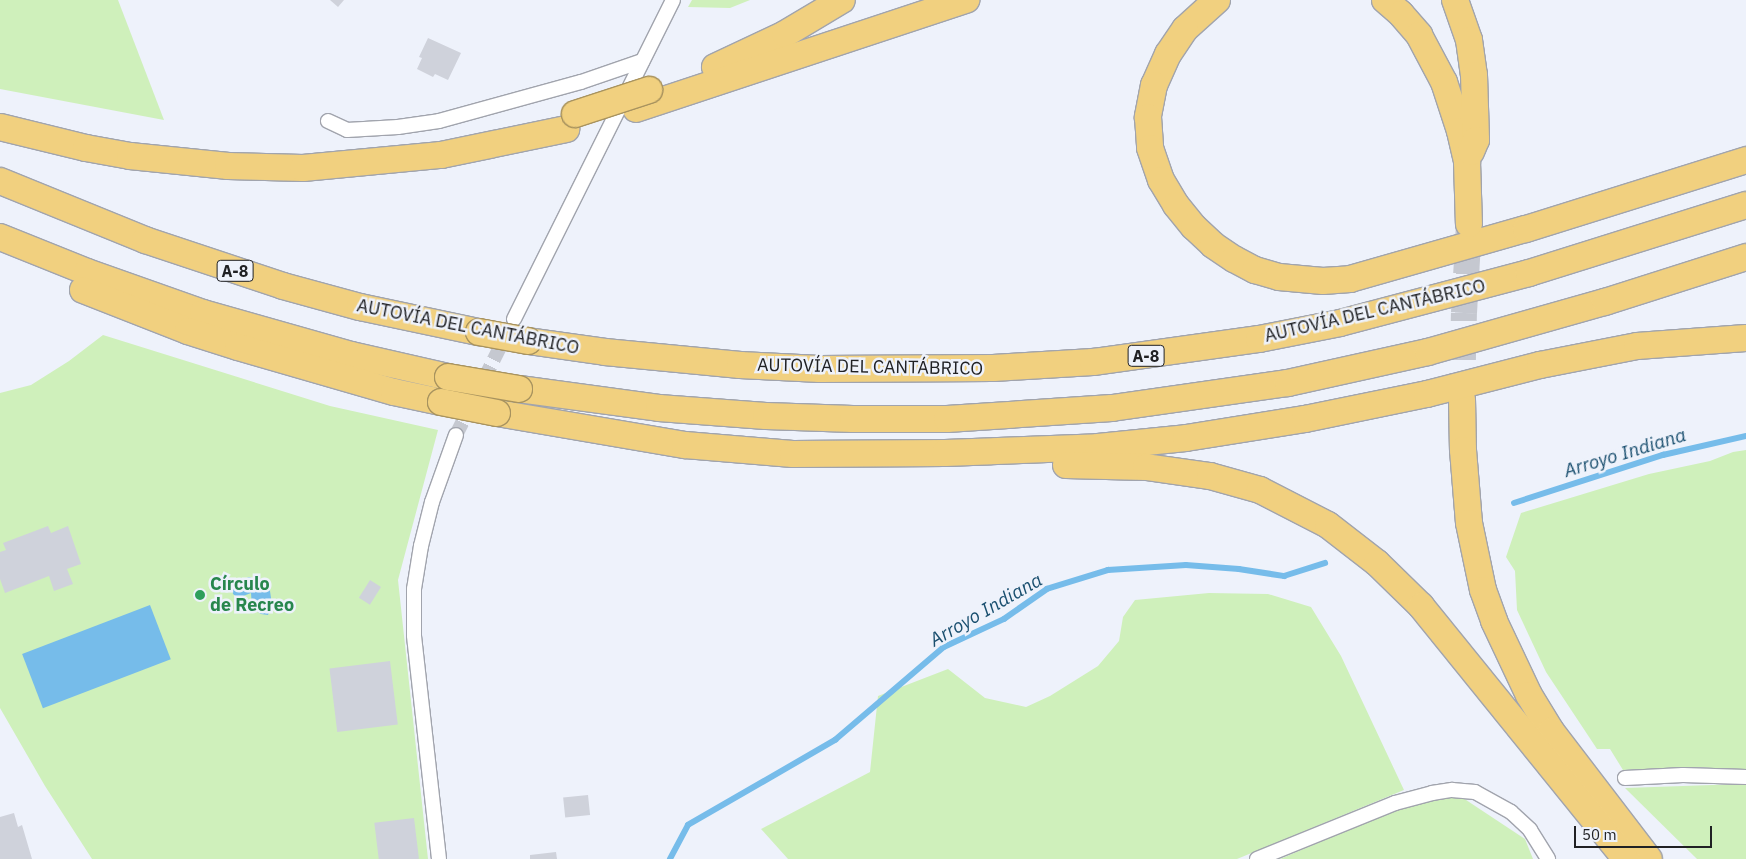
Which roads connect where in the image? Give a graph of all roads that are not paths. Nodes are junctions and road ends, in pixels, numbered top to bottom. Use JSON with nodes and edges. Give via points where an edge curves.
{"nodes":[{"id":1,"x":673,"y":0,"type":"edge"},
{"id":2,"x":842,"y":0,"type":"edge"},
{"id":3,"x":966,"y":0,"type":"edge"},
{"id":4,"x":1216,"y":0,"type":"edge"},
{"id":5,"x":1385,"y":0,"type":"edge"},
{"id":6,"x":1456,"y":0,"type":"edge"},
{"id":7,"x":642,"y":62,"type":"junction"},
{"id":8,"x":643,"y":100,"type":"junction"},
{"id":9,"x":328,"y":121,"type":"dead end"},
{"id":10,"x":0,"y":128,"type":"edge"},
{"id":11,"x":1746,"y":160,"type":"edge"},
{"id":12,"x":1466,"y":162,"type":"junction"},
{"id":13,"x":0,"y":181,"type":"edge"},
{"id":14,"x":1746,"y":205,"type":"edge"},
{"id":15,"x":1470,"y":224,"type":"tunnel mouth"},
{"id":16,"x":0,"y":237,"type":"edge"},
{"id":17,"x":0,"y":254,"type":"edge"},
{"id":18,"x":1746,"y":257,"type":"edge"},
{"id":19,"x":514,"y":319,"type":"tunnel mouth"},
{"id":20,"x":1746,"y":338,"type":"edge"},
{"id":21,"x":1462,"y":399,"type":"tunnel mouth"},
{"id":22,"x":456,"y":435,"type":"tunnel mouth"},
{"id":23,"x":793,"y":454,"type":"junction"},
{"id":24,"x":1746,"y":777,"type":"edge"},
{"id":25,"x":1625,"y":778,"type":"dead end"},
{"id":26,"x":439,"y":859,"type":"edge"},
{"id":27,"x":1257,"y":859,"type":"edge"},
{"id":28,"x":1548,"y":859,"type":"edge"},
{"id":29,"x":1626,"y":859,"type":"edge"},
{"id":30,"x":1649,"y":859,"type":"edge"}],
"edges":[{"from":1,"to":7,"type":"street"},
{"from":2,"to":8,"type":"highway","via":[[754,49]]},
{"from":3,"to":8,"type":"highway"},
{"from":4,"to":11,"type":"highway","via":[[1185,29],[1168,54],[1154,85],[1148,117],[1150,148],[1161,180],[1194,227],[1234,259],[1271,275],[1323,281],[1350,279],[1526,229]]},
{"from":5,"to":12,"type":"highway","via":[[1419,34],[1434,59],[1453,106]]},
{"from":6,"to":12,"type":"highway","via":[[1469,40],[1474,75],[1476,140]]},
{"from":7,"to":9,"type":"street","via":[[439,121],[347,130]]},
{"from":7,"to":19,"type":"street"},
{"from":8,"to":10,"type":"highway","bridge":true,"via":[[570,121],[340,166],[267,168],[176,162],[86,148]]},
{"from":12,"to":15,"type":"highway"},
{"from":13,"to":14,"type":"highway","name":"AUTOVÍA DEL CANTÁBRICO","number":"A-8","bridge":true,"via":[[145,240],[283,286],[360,307],[528,341],[605,352],[740,366],[820,369],[993,368],[1093,362],[1259,339],[1340,323],[1529,274]]},
{"from":16,"to":18,"type":"highway","bridge":true,"via":[[203,313],[351,355],[448,377],[659,408],[853,419],[1037,415],[1120,407],[1288,382],[1409,357],[1595,305]]},
{"from":17,"to":23,"type":"highway","bridge":true,"via":[[188,331],[394,392],[685,445]]},
{"from":20,"to":23,"type":"highway","via":[[1637,346],[1373,406],[1186,438],[1098,447],[916,454]]},
{"from":21,"to":30,"type":"highway","via":[[1468,523],[1483,590],[1494,621],[1529,696],[1551,731]]},
{"from":22,"to":26,"type":"street","via":[[432,502],[414,589],[414,635]]},
{"from":23,"to":29,"type":"highway","via":[[862,464],[1146,467],[1210,476],[1260,490],[1282,500],[1314,516],[1351,542],[1421,606]]},
{"from":24,"to":25,"type":"street","via":[[1683,775]]},
{"from":27,"to":28,"type":"street","via":[[1395,803],[1452,790],[1475,792],[1510,812],[1530,830]]}]}
